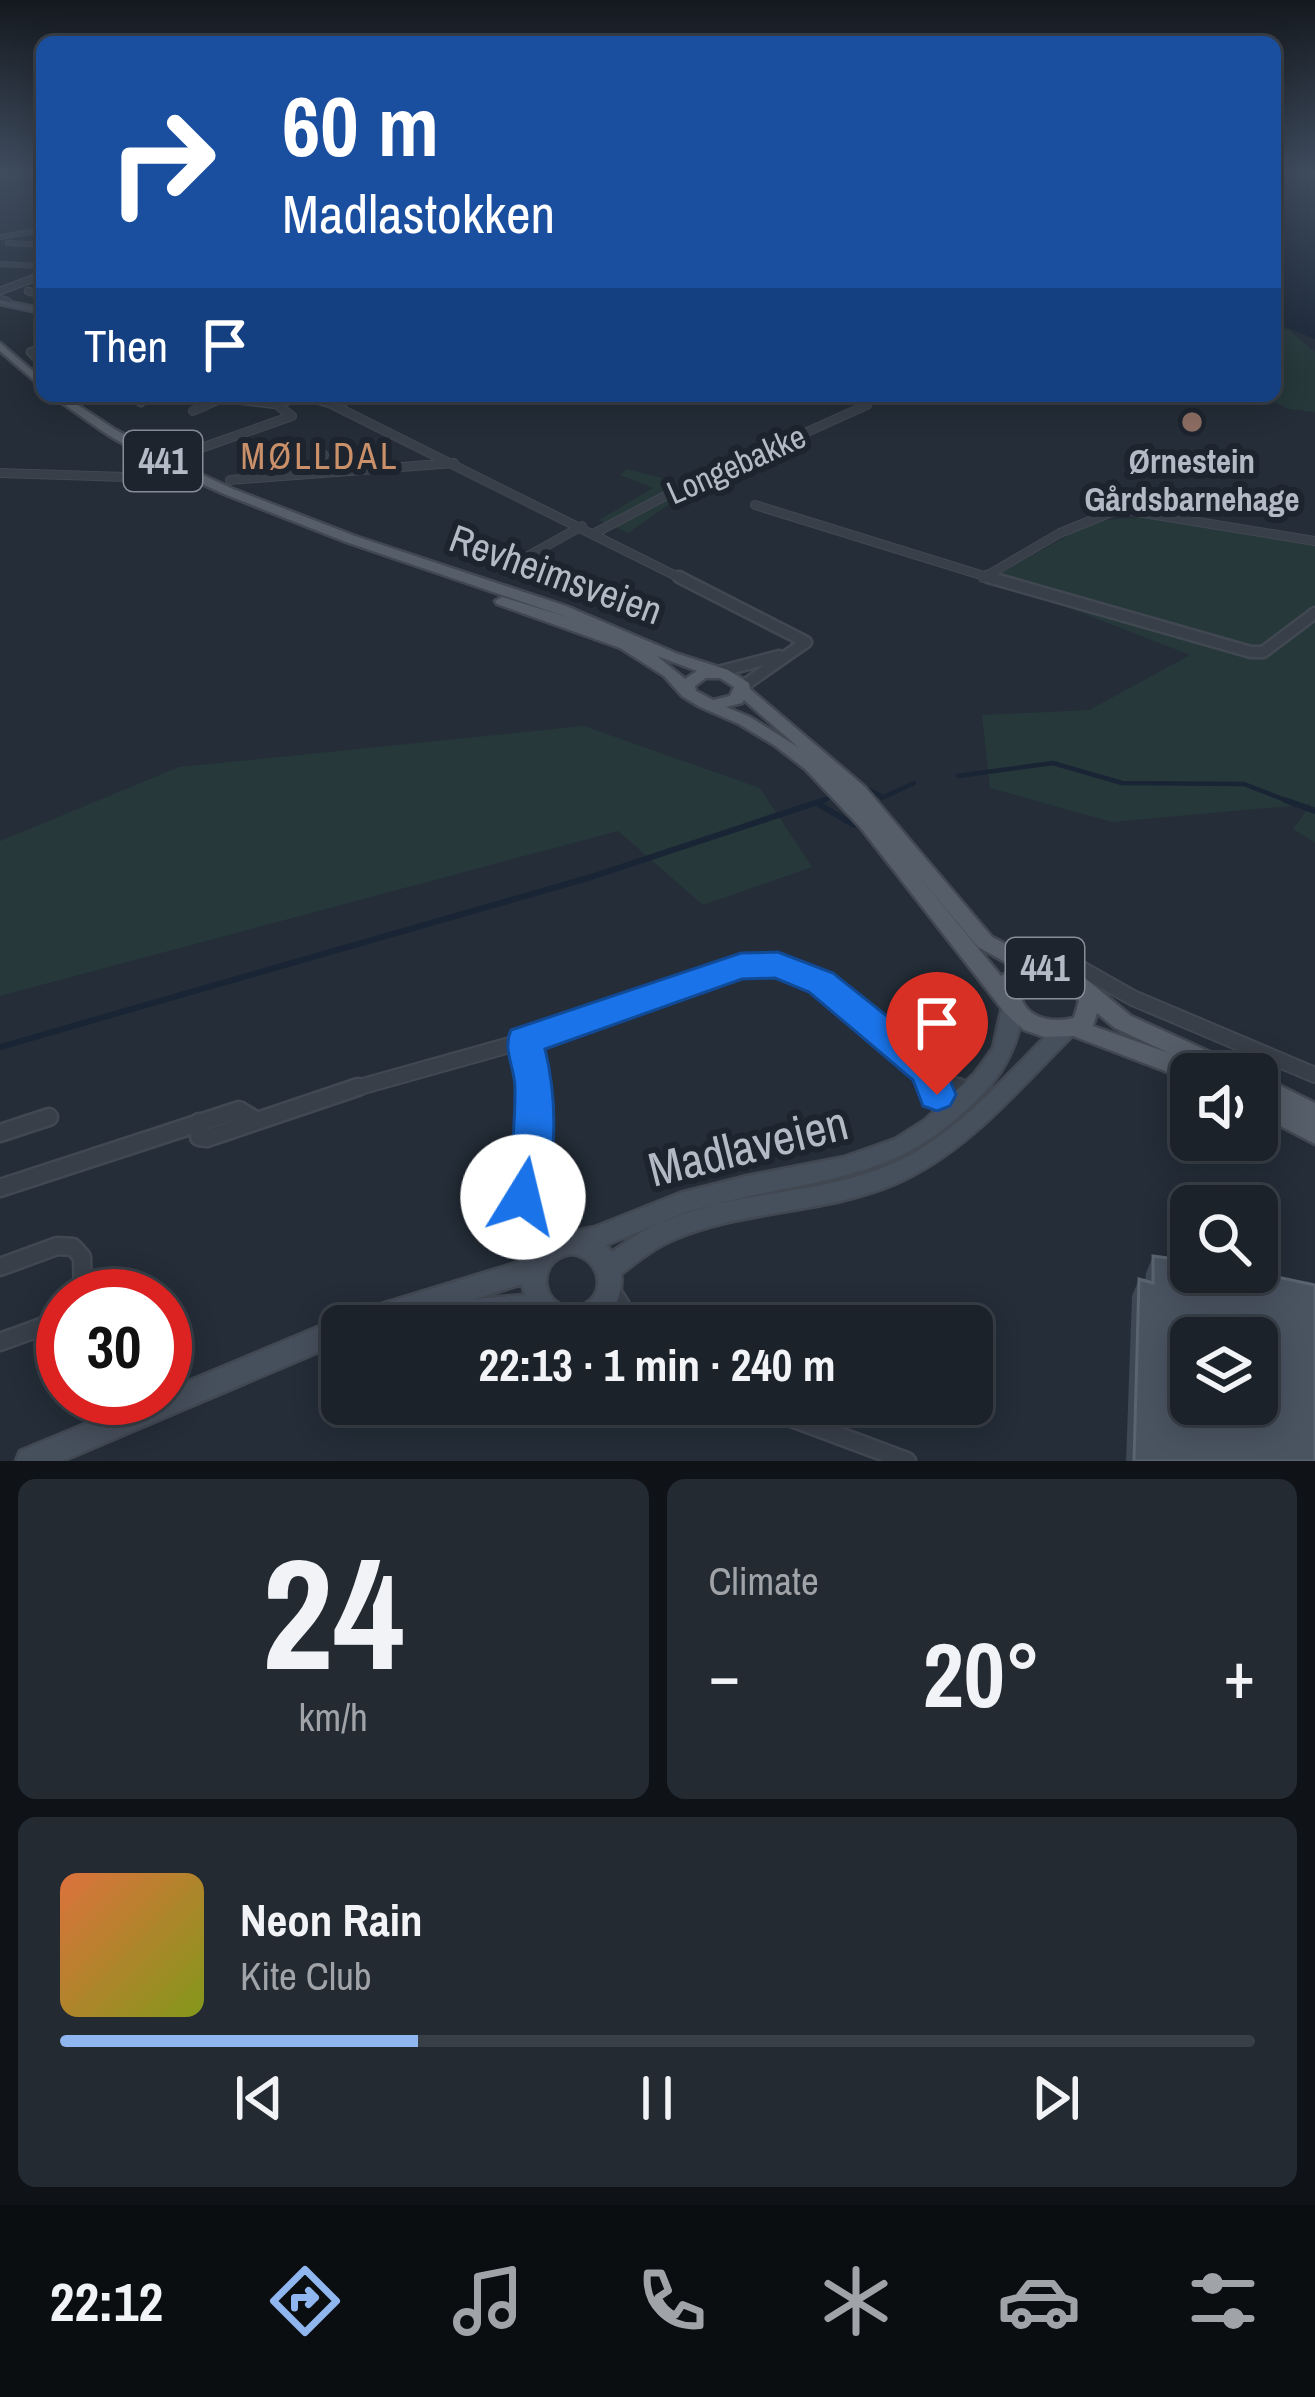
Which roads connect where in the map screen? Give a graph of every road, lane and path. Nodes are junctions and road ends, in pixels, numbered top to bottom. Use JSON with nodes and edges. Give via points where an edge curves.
{"nodes":[{"id":1,"x":8,"y":243,"type":"dead end"},
{"id":2,"x":36,"y":244,"type":"edge"},
{"id":3,"x":0,"y":263,"type":"edge"},
{"id":4,"x":36,"y":266,"type":"edge"},
{"id":5,"x":36,"y":278,"type":"edge"},
{"id":6,"x":28,"y":291,"type":"dead end"},
{"id":7,"x":36,"y":293,"type":"edge"},
{"id":8,"x":2,"y":298,"type":"edge"},
{"id":9,"x":36,"y":308,"type":"edge"},
{"id":10,"x":0,"y":346,"type":"edge"},
{"id":11,"x":36,"y":379,"type":"edge"},
{"id":12,"x":67,"y":402,"type":"edge"},
{"id":13,"x":138,"y":402,"type":"edge"},
{"id":14,"x":214,"y":402,"type":"edge"},
{"id":15,"x":262,"y":402,"type":"edge"},
{"id":16,"x":286,"y":402,"type":"edge"},
{"id":17,"x":323,"y":402,"type":"edge"},
{"id":18,"x":870,"y":402,"type":"edge"},
{"id":19,"x":141,"y":404,"type":"dead end"},
{"id":20,"x":277,"y":405,"type":"junction"},
{"id":21,"x":193,"y":411,"type":"dead end"},
{"id":22,"x":204,"y":447,"type":"dead end"},
{"id":23,"x":324,"y":454,"type":"dead end"},
{"id":24,"x":455,"y":463,"type":"junction"},
{"id":25,"x":0,"y":473,"type":"edge"},
{"id":26,"x":299,"y":475,"type":"junction"},
{"id":27,"x":158,"y":478,"type":"dead end"},
{"id":28,"x":230,"y":480,"type":"dead end"},
{"id":29,"x":755,"y":505,"type":"dead end"},
{"id":30,"x":582,"y":526,"type":"junction"},
{"id":31,"x":595,"y":533,"type":"junction"},
{"id":32,"x":1315,"y":541,"type":"edge"},
{"id":33,"x":367,"y":547,"type":"junction"},
{"id":34,"x":506,"y":569,"type":"dead end"},
{"id":35,"x":983,"y":578,"type":"junction"},
{"id":36,"x":1315,"y":613,"type":"edge"},
{"id":37,"x":793,"y":650,"type":"junction"},
{"id":38,"x":718,"y":672,"type":"junction"},
{"id":39,"x":744,"y":689,"type":"junction"},
{"id":40,"x":686,"y":690,"type":"junction"},
{"id":41,"x":706,"y":704,"type":"junction"},
{"id":42,"x":808,"y":754,"type":"junction"},
{"id":43,"x":934,"y":894,"type":"junction"},
{"id":44,"x":1073,"y":964,"type":"dead end"},
{"id":45,"x":1034,"y":968,"type":"junction"},
{"id":46,"x":1087,"y":993,"type":"junction"},
{"id":47,"x":1010,"y":1003,"type":"junction"},
{"id":48,"x":1070,"y":1029,"type":"junction"},
{"id":49,"x":524,"y":1041,"type":"junction"},
{"id":50,"x":1190,"y":1053,"type":"edge"},
{"id":51,"x":1170,"y":1064,"type":"edge"},
{"id":52,"x":929,"y":1071,"type":"junction"},
{"id":53,"x":1315,"y":1075,"type":"edge"},
{"id":54,"x":970,"y":1094,"type":"junction"},
{"id":55,"x":1278,"y":1095,"type":"edge"},
{"id":56,"x":1278,"y":1114,"type":"edge"},
{"id":57,"x":1315,"y":1114,"type":"edge"},
{"id":58,"x":49,"y":1117,"type":"dead end"},
{"id":59,"x":945,"y":1118,"type":"junction"},
{"id":60,"x":0,"y":1133,"type":"edge"},
{"id":61,"x":1315,"y":1134,"type":"edge"},
{"id":62,"x":0,"y":1188,"type":"edge"},
{"id":63,"x":523,"y":1197,"type":"dead end"},
{"id":64,"x":574,"y":1243,"type":"junction"},
{"id":65,"x":543,"y":1258,"type":"junction"},
{"id":66,"x":0,"y":1267,"type":"edge"},
{"id":67,"x":82,"y":1269,"type":"edge"},
{"id":68,"x":610,"y":1278,"type":"junction"},
{"id":69,"x":415,"y":1305,"type":"edge"},
{"id":70,"x":541,"y":1305,"type":"edge"},
{"id":71,"x":597,"y":1305,"type":"edge"},
{"id":72,"x":624,"y":1305,"type":"edge"},
{"id":73,"x":36,"y":1329,"type":"edge"},
{"id":74,"x":321,"y":1338,"type":"edge"},
{"id":75,"x":0,"y":1342,"type":"edge"},
{"id":76,"x":810,"y":1425,"type":"edge"},
{"id":77,"x":30,"y":1461,"type":"edge"},
{"id":78,"x":907,"y":1461,"type":"edge"}],
"edges":[{"from":1,"to":2,"type":"street"},
{"from":3,"to":4,"type":"street"},
{"from":5,"to":8,"type":"street"},
{"from":6,"to":7,"type":"street"},
{"from":8,"to":9,"type":"main road"},
{"from":10,"to":11,"type":"main road"},
{"from":12,"to":33,"type":"main road","name":"Revheimsveien","number":"441","via":[[175,467]]},
{"from":13,"to":19,"type":"street"},
{"from":14,"to":21,"type":"street"},
{"from":15,"to":20,"type":"street"},
{"from":16,"to":20,"type":"street"},
{"from":17,"to":24,"type":"street"},
{"from":18,"to":31,"type":"street","name":"Longebakke"},
{"from":20,"to":22,"type":"street","via":[[292,416]]},
{"from":23,"to":26,"type":"street"},
{"from":24,"to":26,"type":"street"},
{"from":24,"to":30,"type":"street"},
{"from":25,"to":27,"type":"street"},
{"from":26,"to":28,"type":"street"},
{"from":29,"to":35,"type":"street"},
{"from":30,"to":31,"type":"street"},
{"from":30,"to":34,"type":"street"},
{"from":31,"to":37,"type":"street","via":[[806,642]]},
{"from":32,"to":35,"type":"street","via":[[1119,509]]},
{"from":33,"to":38,"type":"main road","name":"Revheimsveien","number":"441","via":[[580,616]]},
{"from":33,"to":40,"type":"main road","name":"Revheimsveien","number":"441","via":[[612,642],[667,670]]},
{"from":35,"to":36,"type":"street","via":[[1251,652],[1263,652]]},
{"from":37,"to":38,"type":"street"},
{"from":37,"to":39,"type":"street"},
{"from":38,"to":39,"type":"main road","number":"441"},
{"from":38,"to":40,"type":"main road","via":[[695,676]]},
{"from":39,"to":41,"type":"main road","via":[[728,704]]},
{"from":39,"to":42,"type":"main road","number":"441"},
{"from":40,"to":41,"type":"main road","number":"441"},
{"from":41,"to":42,"type":"main road","number":"441"},
{"from":42,"to":43,"type":"main road","number":"441"},
{"from":43,"to":45,"type":"main road","number":"441","via":[[985,942]]},
{"from":43,"to":47,"type":"main road","number":"441"},
{"from":44,"to":53,"type":"street"},
{"from":45,"to":46,"type":"main road","number":"441","via":[[1070,976]]},
{"from":45,"to":47,"type":"main road","number":"441","via":[[1009,981]]},
{"from":46,"to":48,"type":"main road","number":"441","via":[[1091,1010]]},
{"from":46,"to":50,"type":"main road","number":"441","via":[[1123,1022]]},
{"from":47,"to":48,"type":"main road","number":"441","via":[[1029,1023]]},
{"from":47,"to":54,"type":"main road","name":"Madlaveien","via":[[1004,1054]]},
{"from":48,"to":51,"type":"main road","number":"441"},
{"from":48,"to":68,"type":"main road","name":"Madlaveien","via":[[912,1166],[854,1187],[690,1222],[659,1234]]},
{"from":49,"to":52,"type":"street","via":[[698,978],[770,964],[821,982]]},
{"from":49,"to":62,"type":"street","via":[[206,1138],[199,1137],[199,1122]]},
{"from":49,"to":63,"type":"street","via":[[534,1082]]},
{"from":52,"to":54,"type":"street"},
{"from":52,"to":59,"type":"street"},
{"from":54,"to":59,"type":"main road","name":"Madlaveien"},
{"from":55,"to":57,"type":"main road"},
{"from":56,"to":61,"type":"main road"},
{"from":58,"to":60,"type":"street"},
{"from":59,"to":64,"type":"main road","name":"Madlaveien","via":[[916,1141],[854,1168],[718,1193]]},
{"from":64,"to":65,"type":"main road"},
{"from":64,"to":68,"type":"main road","via":[[594,1248]]},
{"from":65,"to":69,"type":"main road","via":[[526,1271]]},
{"from":65,"to":70,"type":"main road","via":[[533,1285]]},
{"from":66,"to":67,"type":"street","via":[[66,1245],[82,1257]]},
{"from":68,"to":71,"type":"main road"},
{"from":68,"to":72,"type":"street"},
{"from":73,"to":75,"type":"street"},
{"from":74,"to":77,"type":"main road"},
{"from":76,"to":78,"type":"street"}]}
